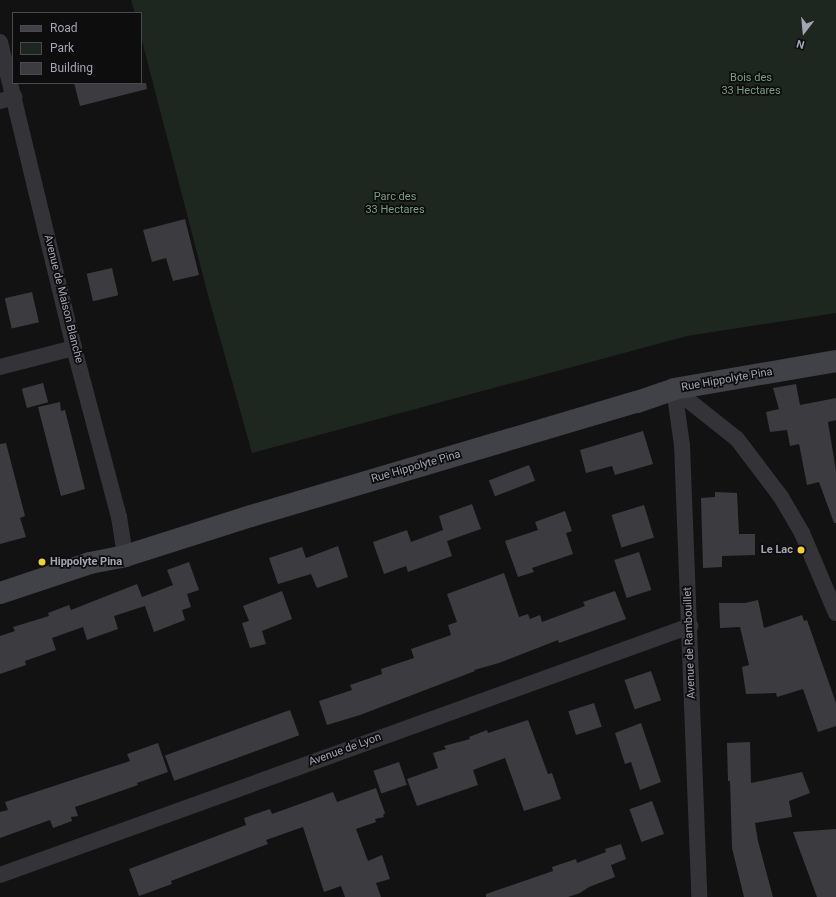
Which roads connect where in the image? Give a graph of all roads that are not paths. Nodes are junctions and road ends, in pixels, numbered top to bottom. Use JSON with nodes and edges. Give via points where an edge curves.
{"nodes":[{"id":1,"x":0,"y":42,"type":"edge"},
{"id":2,"x":7,"y":99,"type":"edge"},
{"id":3,"x":74,"y":348,"type":"junction"},
{"id":4,"x":836,"y":361,"type":"edge"},
{"id":5,"x":0,"y":367,"type":"edge"},
{"id":6,"x":674,"y":389,"type":"junction"},
{"id":7,"x":125,"y":556,"type":"junction"},
{"id":8,"x":0,"y":593,"type":"edge"},
{"id":9,"x":835,"y":604,"type":"edge"},
{"id":10,"x":690,"y":626,"type":"junction"},
{"id":11,"x":0,"y":874,"type":"edge"},
{"id":12,"x":694,"y":895,"type":"edge"}],
"edges":[{"from":1,"to":2,"type":"street","name":"Avenue de Maison Blanche"},
{"from":2,"to":3,"type":"street","name":"Avenue de Maison Blanche"},
{"from":3,"to":5,"type":"street"},
{"from":3,"to":7,"type":"street","name":"Avenue de Maison Blanche","via":[[119,517]]},
{"from":4,"to":6,"type":"main road","name":"Rue Hippolyte Pina"},
{"from":6,"to":7,"type":"main road","name":"Rue Hippolyte Pina"},
{"from":6,"to":9,"type":"street","via":[[737,439],[781,497],[802,533]]},
{"from":6,"to":10,"type":"street","name":"Avenue de Rambouillet","via":[[682,446]]},
{"from":7,"to":8,"type":"main road","name":"Rue Hippolyte Pina","via":[[90,563]]},
{"from":10,"to":11,"type":"street","name":"Avenue de Lyon"},
{"from":10,"to":12,"type":"street","name":"Avenue de Rambouillet"}]}
